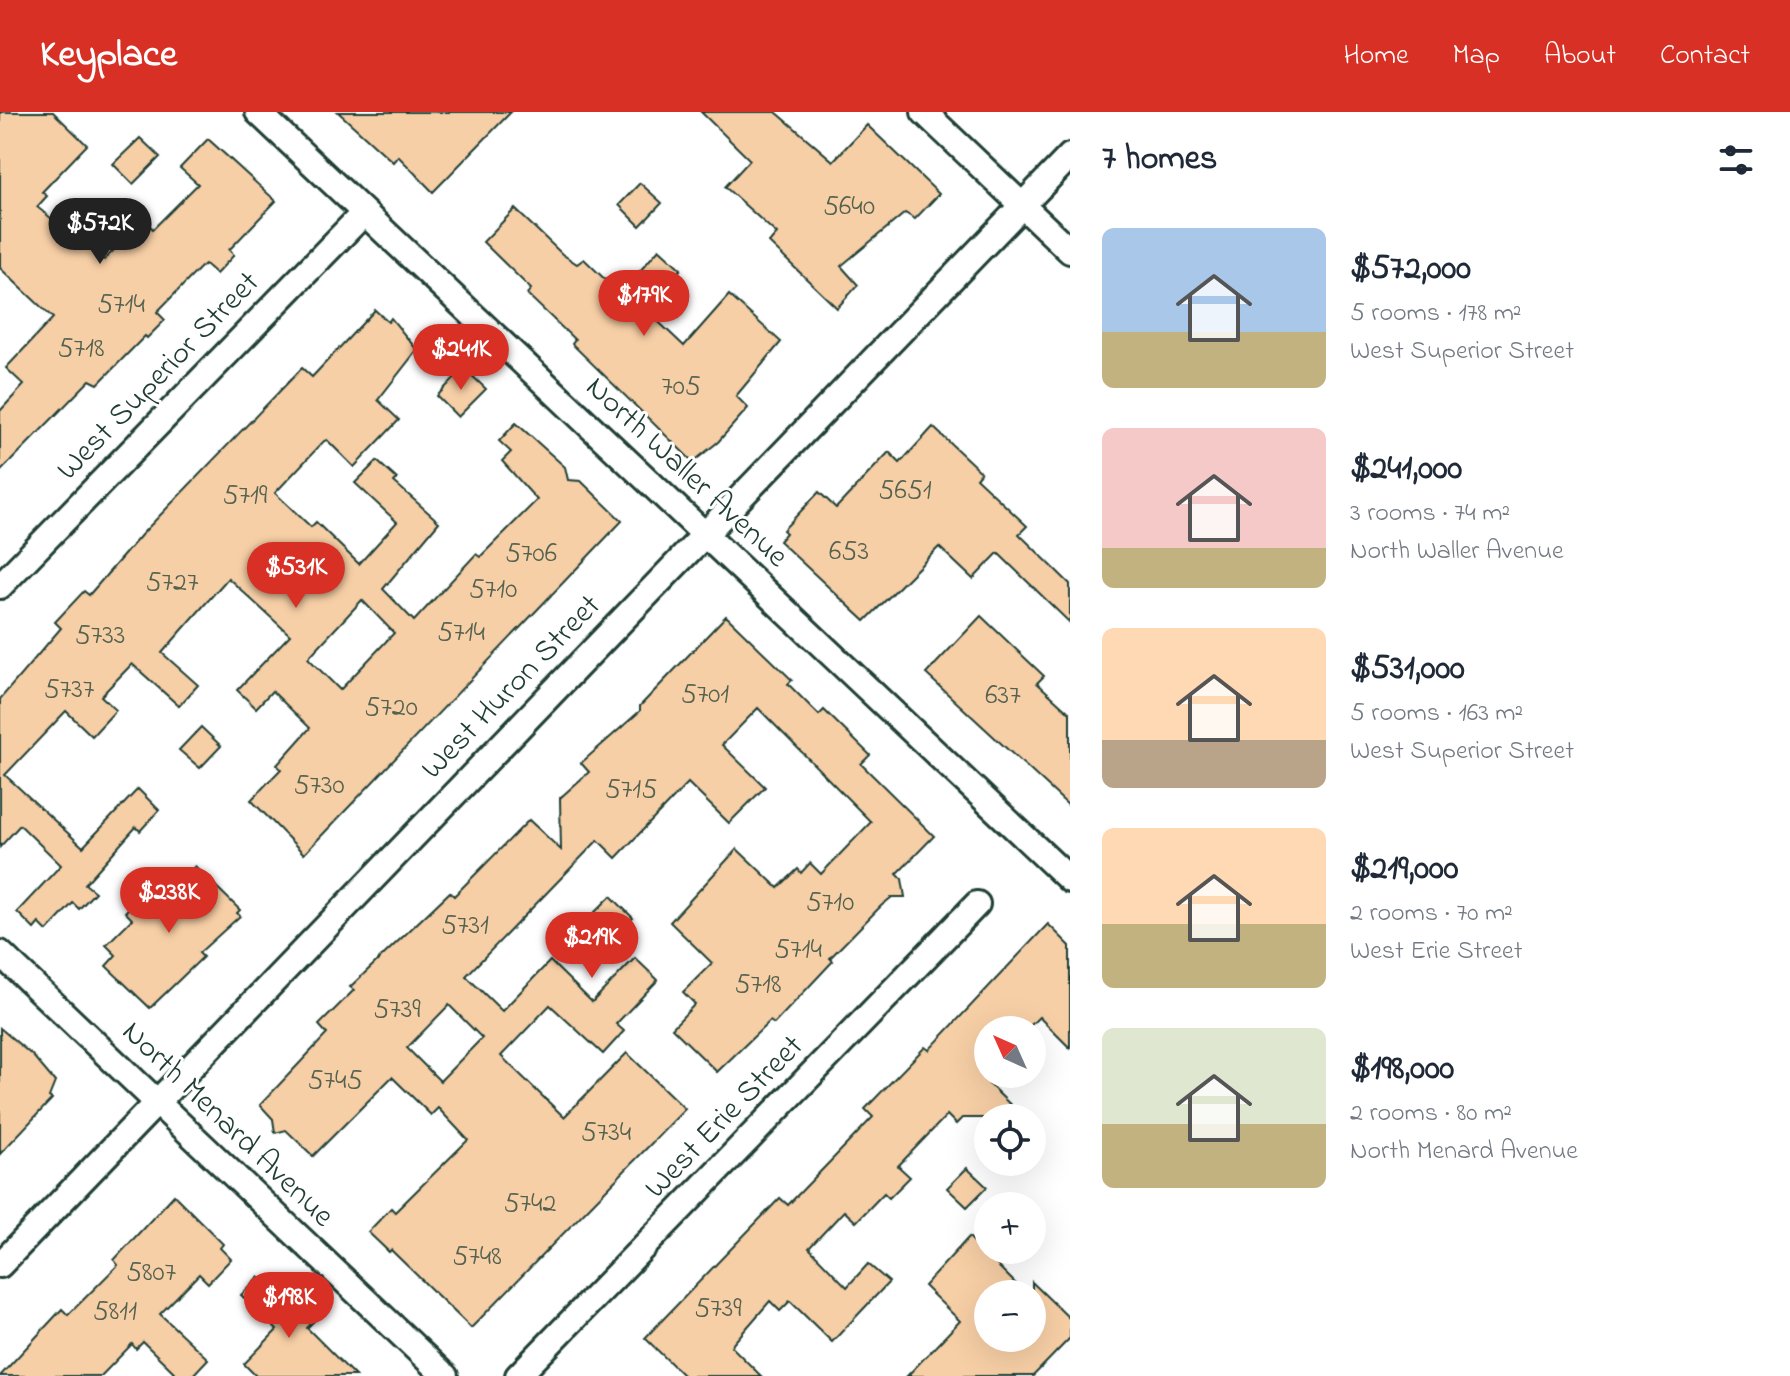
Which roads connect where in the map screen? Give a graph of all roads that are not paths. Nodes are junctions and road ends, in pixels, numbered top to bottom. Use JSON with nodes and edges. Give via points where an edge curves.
{"nodes":[{"id":1,"x":258,"y":112,"type":"edge"},
{"id":2,"x":924,"y":112,"type":"edge"},
{"id":3,"x":1070,"y":156,"type":"edge"},
{"id":4,"x":1022,"y":205,"type":"junction"},
{"id":5,"x":364,"y":213,"type":"junction"},
{"id":6,"x":1070,"y":251,"type":"edge"},
{"id":7,"x":705,"y":534,"type":"junction"},
{"id":8,"x":0,"y":586,"type":"edge"},
{"id":9,"x":1070,"y":880,"type":"edge"},
{"id":10,"x":977,"y":904,"type":"dead end"},
{"id":11,"x":0,"y":953,"type":"edge"},
{"id":12,"x":156,"y":1102,"type":"junction"},
{"id":13,"x":0,"y":1265,"type":"edge"},
{"id":14,"x":445,"y":1376,"type":"edge"},
{"id":15,"x":518,"y":1376,"type":"edge"}],
"edges":[{"from":1,"to":5,"type":"street","name":"North Waller Avenue"},
{"from":2,"to":4,"type":"street"},
{"from":3,"to":4,"type":"street","name":"West Huron Street"},
{"from":4,"to":6,"type":"street"},
{"from":4,"to":7,"type":"street","name":"West Huron Street"},
{"from":5,"to":7,"type":"street","name":"North Waller Avenue"},
{"from":5,"to":8,"type":"street","name":"West Superior Street"},
{"from":7,"to":9,"type":"street","name":"North Waller Avenue"},
{"from":7,"to":12,"type":"street","name":"West Huron Street"},
{"from":10,"to":15,"type":"street","name":"West Erie Street"},
{"from":11,"to":12,"type":"street","name":"North Menard Avenue"},
{"from":12,"to":13,"type":"street","name":"West Huron Street"},
{"from":12,"to":14,"type":"street","name":"North Menard Avenue"}]}
